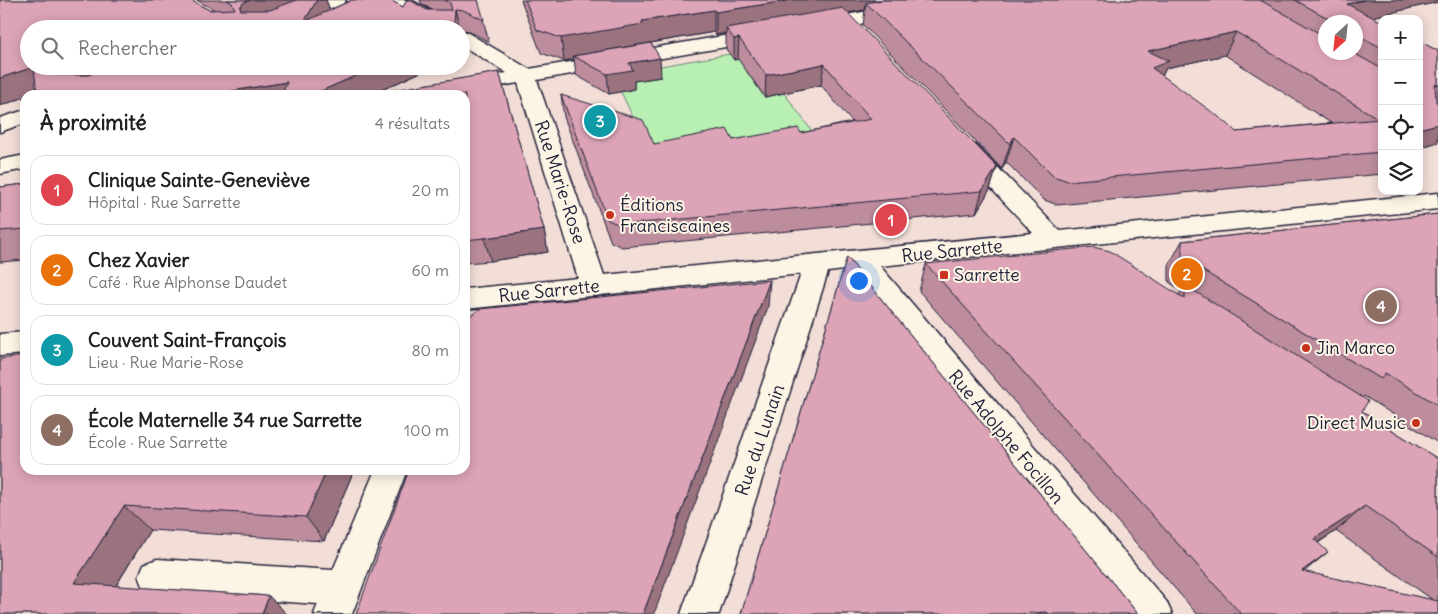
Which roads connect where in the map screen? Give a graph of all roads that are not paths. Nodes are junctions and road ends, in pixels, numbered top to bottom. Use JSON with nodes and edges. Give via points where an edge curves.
{"nodes":[{"id":1,"x":337,"y":0,"type":"edge"},
{"id":2,"x":398,"y":0,"type":"edge"},
{"id":3,"x":963,"y":0,"type":"edge"},
{"id":4,"x":284,"y":20,"type":"edge"},
{"id":5,"x":432,"y":20,"type":"edge"},
{"id":6,"x":846,"y":21,"type":"junction"},
{"id":7,"x":863,"y":39,"type":"edge"},
{"id":8,"x":470,"y":42,"type":"edge"},
{"id":9,"x":526,"y":76,"type":"junction"},
{"id":10,"x":444,"y":90,"type":"edge"},
{"id":11,"x":20,"y":118,"type":"edge"},
{"id":12,"x":0,"y":125,"type":"edge"},
{"id":13,"x":952,"y":133,"type":"edge"},
{"id":14,"x":20,"y":163,"type":"edge"},
{"id":15,"x":0,"y":167,"type":"edge"},
{"id":16,"x":1438,"y":201,"type":"edge"},
{"id":17,"x":1067,"y":240,"type":"junction"},
{"id":18,"x":860,"y":260,"type":"junction"},
{"id":19,"x":1111,"y":260,"type":"edge"},
{"id":20,"x":817,"y":265,"type":"junction"},
{"id":21,"x":594,"y":287,"type":"junction"},
{"id":22,"x":470,"y":299,"type":"edge"},
{"id":23,"x":20,"y":344,"type":"edge"},
{"id":24,"x":0,"y":346,"type":"edge"},
{"id":25,"x":389,"y":475,"type":"edge"},
{"id":26,"x":157,"y":576,"type":"dead end"},
{"id":27,"x":339,"y":601,"type":"edge"},
{"id":28,"x":700,"y":614,"type":"edge"},
{"id":29,"x":1153,"y":614,"type":"edge"}],
"edges":[{"from":1,"to":4,"type":"street"},
{"from":2,"to":5,"type":"street"},
{"from":3,"to":6,"type":"street"},
{"from":6,"to":7,"type":"street"},
{"from":6,"to":9,"type":"street"},
{"from":8,"to":9,"type":"street"},
{"from":9,"to":10,"type":"street"},
{"from":9,"to":21,"type":"street","name":"Rue Marie-Rose"},
{"from":11,"to":12,"type":"street"},
{"from":13,"to":17,"type":"street"},
{"from":14,"to":15,"type":"street"},
{"from":16,"to":17,"type":"street","name":"Rue Sarrette"},
{"from":17,"to":18,"type":"street","name":"Rue Sarrette"},
{"from":17,"to":19,"type":"street"},
{"from":18,"to":20,"type":"street","name":"Rue Sarrette"},
{"from":18,"to":29,"type":"street","name":"Rue Adolphe Focillon"},
{"from":20,"to":21,"type":"street","name":"Rue Sarrette"},
{"from":20,"to":28,"type":"street","name":"Rue du Lunain"},
{"from":21,"to":22,"type":"street","name":"Rue Sarrette"},
{"from":23,"to":24,"type":"street"},
{"from":25,"to":27,"type":"street"},
{"from":26,"to":27,"type":"street"}]}
